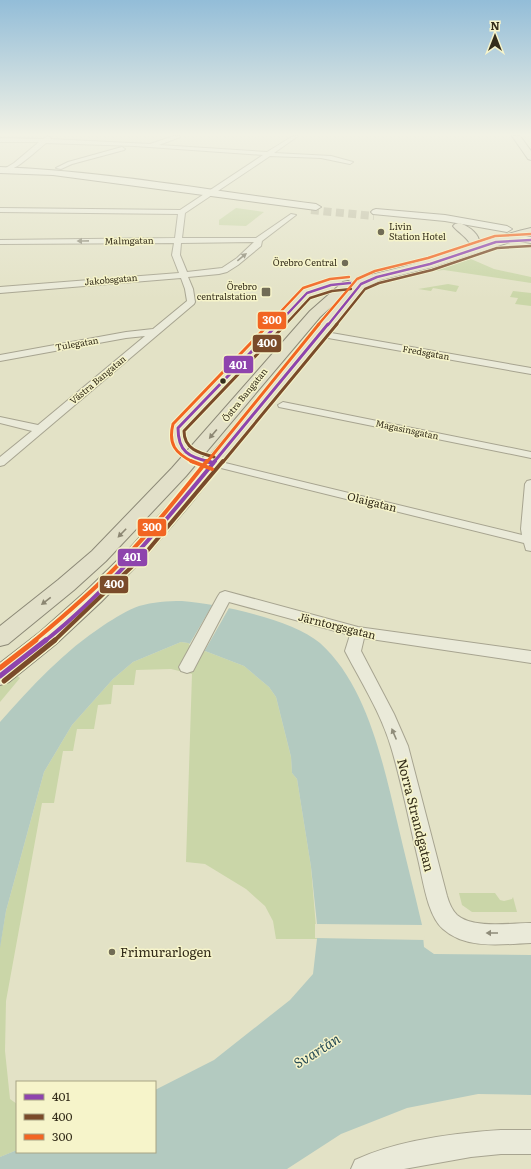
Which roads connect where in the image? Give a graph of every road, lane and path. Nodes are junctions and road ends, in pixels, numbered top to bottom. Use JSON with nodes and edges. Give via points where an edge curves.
{"nodes":[{"id":1,"x":190,"y":191,"type":"edge"},
{"id":2,"x":214,"y":191,"type":"edge"},
{"id":3,"x":210,"y":193,"type":"junction"},
{"id":4,"x":314,"y":209,"type":"tunnel mouth"},
{"id":5,"x":0,"y":210,"type":"edge"},
{"id":6,"x":182,"y":212,"type":"junction"},
{"id":7,"x":293,"y":215,"type":"dead end"},
{"id":8,"x":531,"y":221,"type":"edge"},
{"id":9,"x":459,"y":226,"type":"junction"},
{"id":10,"x":503,"y":235,"type":"junction"},
{"id":11,"x":529,"y":236,"type":"edge"},
{"id":12,"x":178,"y":240,"type":"junction"},
{"id":13,"x":258,"y":240,"type":"junction"},
{"id":14,"x":0,"y":242,"type":"edge"},
{"id":15,"x":475,"y":244,"type":"junction"},
{"id":16,"x":417,"y":263,"type":"junction"},
{"id":17,"x":184,"y":274,"type":"junction"},
{"id":18,"x":0,"y":290,"type":"edge"},
{"id":19,"x":155,"y":332,"type":"junction"},
{"id":20,"x":320,"y":334,"type":"junction"},
{"id":21,"x":0,"y":358,"type":"edge"},
{"id":22,"x":531,"y":371,"type":"edge"},
{"id":23,"x":283,"y":404,"type":"dead end"},
{"id":24,"x":0,"y":420,"type":"edge"},
{"id":25,"x":39,"y":429,"type":"junction"},
{"id":26,"x":531,"y":455,"type":"edge"},
{"id":27,"x":192,"y":458,"type":"junction"},
{"id":28,"x":213,"y":463,"type":"junction"},
{"id":29,"x":0,"y":464,"type":"edge"},
{"id":30,"x":531,"y":484,"type":"edge"},
{"id":31,"x":530,"y":543,"type":"edge"},
{"id":32,"x":358,"y":632,"type":"junction"},
{"id":33,"x":0,"y":638,"type":"edge"},
{"id":34,"x":531,"y":657,"type":"edge"},
{"id":35,"x":187,"y":667,"type":"dead end"},
{"id":36,"x":0,"y":676,"type":"edge"},
{"id":37,"x":531,"y":932,"type":"edge"},
{"id":38,"x":531,"y":1142,"type":"edge"},
{"id":39,"x":364,"y":1169,"type":"edge"}],
"edges":[{"from":1,"to":3,"type":"main road"},
{"from":2,"to":3,"type":"street"},
{"from":3,"to":4,"type":"main road","via":[[264,204]]},
{"from":3,"to":6,"type":"street"},
{"from":5,"to":6,"type":"street"},
{"from":6,"to":12,"type":"street"},
{"from":7,"to":13,"type":"street"},
{"from":8,"to":10,"type":"main road","name":"Östra Bangatan"},
{"from":9,"to":10,"type":"main road"},
{"from":9,"to":10,"type":"main road","via":[[375,214],[454,219]]},
{"from":9,"to":15,"type":"main road","via":[[472,236]]},
{"from":10,"to":11,"type":"main road","name":"Östra Bangatan"},
{"from":10,"to":11,"type":"main road","via":[[507,242]]},
{"from":10,"to":15,"type":"main road","name":"Östra Bangatan"},
{"from":12,"to":13,"type":"street","name":"Malmgatan"},
{"from":12,"to":14,"type":"street","name":"Malmgatan","one_way":true},
{"from":12,"to":17,"type":"street","via":[[176,255]]},
{"from":17,"to":13,"type":"street","name":"Jakobsgatan","one_way":true,"via":[[226,270],[258,244]]},
{"from":15,"to":16,"type":"main road","name":"Östra Bangatan"},
{"from":16,"to":20,"type":"main road","name":"Östra Bangatan","via":[[361,284]]},
{"from":16,"to":27,"type":"main road","name":"Östra Bangatan","one_way":true,"via":[[359,277],[347,285],[315,314]]},
{"from":17,"to":18,"type":"street","name":"Jakobsgatan"},
{"from":17,"to":19,"type":"street","name":"Västra Bangatan","via":[[191,302]]},
{"from":19,"to":21,"type":"street","name":"Tulegatan"},
{"from":19,"to":25,"type":"street","name":"Västra Bangatan"},
{"from":20,"to":22,"type":"street","name":"Fredsgatan"},
{"from":20,"to":28,"type":"main road","name":"Östra Bangatan"},
{"from":23,"to":26,"type":"street","name":"Magasinsgatan"},
{"from":24,"to":25,"type":"street"},
{"from":25,"to":29,"type":"street","name":"Västra Bangatan"},
{"from":27,"to":28,"type":"main road"},
{"from":27,"to":33,"type":"main road","name":"Östra Bangatan","one_way":true,"via":[[99,556],[66,586]]},
{"from":28,"to":31,"type":"street","name":"Olaigatan"},
{"from":28,"to":36,"type":"main road","name":"Östra Bangatan","via":[[138,552],[93,597]]},
{"from":30,"to":31,"type":"street","via":[[527,529]]},
{"from":32,"to":34,"type":"street","name":"Järntorgsgatan"},
{"from":32,"to":35,"type":"street","name":"Järntorgsgatan","via":[[225,596]]},
{"from":37,"to":32,"type":"street","name":"Norra Strandgatan","one_way":true,"via":[[470,932],[453,925],[443,914],[399,746],[386,714],[353,651]]},
{"from":38,"to":39,"type":"street","via":[[512,1141],[439,1149],[376,1163]]}]}
